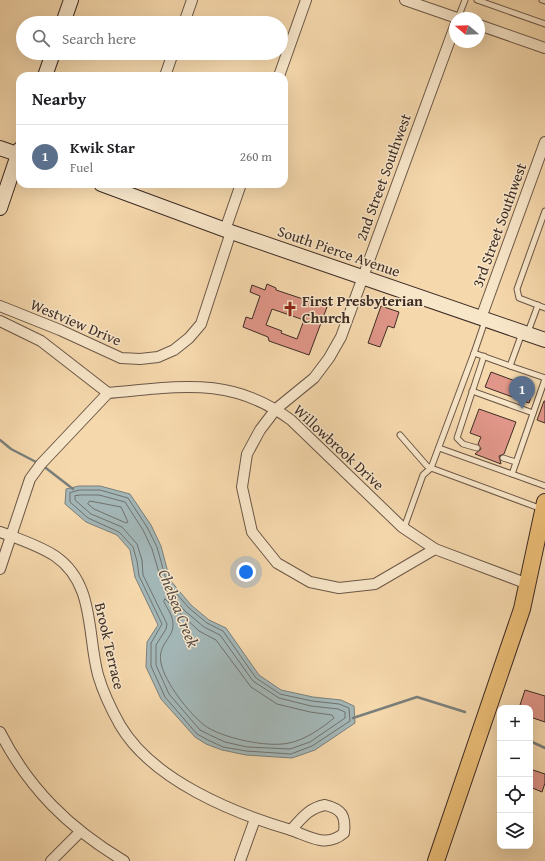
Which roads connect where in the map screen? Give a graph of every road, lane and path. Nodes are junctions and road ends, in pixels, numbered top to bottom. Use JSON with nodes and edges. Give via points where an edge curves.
{"nodes":[{"id":1,"x":71,"y":0,"type":"edge"},
{"id":2,"x":192,"y":0,"type":"edge"},
{"id":3,"x":306,"y":0,"type":"edge"},
{"id":4,"x":405,"y":0,"type":"edge"},
{"id":5,"x":464,"y":0,"type":"edge"},
{"id":6,"x":477,"y":0,"type":"edge"},
{"id":7,"x":417,"y":2,"type":"edge"},
{"id":8,"x":460,"y":12,"type":"edge"},
{"id":9,"x":449,"y":14,"type":"edge"},
{"id":10,"x":65,"y":16,"type":"edge"},
{"id":11,"x":186,"y":16,"type":"edge"},
{"id":12,"x":545,"y":24,"type":"edge"},
{"id":13,"x":485,"y":27,"type":"edge"},
{"id":14,"x":449,"y":42,"type":"edge"},
{"id":15,"x":545,"y":48,"type":"edge"},
{"id":16,"x":288,"y":51,"type":"edge"},
{"id":17,"x":51,"y":60,"type":"edge"},
{"id":18,"x":171,"y":60,"type":"edge"},
{"id":19,"x":285,"y":60,"type":"edge"},
{"id":20,"x":46,"y":72,"type":"edge"},
{"id":21,"x":166,"y":72,"type":"edge"},
{"id":22,"x":280,"y":72,"type":"edge"},
{"id":23,"x":545,"y":142,"type":"edge"},
{"id":24,"x":0,"y":148,"type":"edge"},
{"id":25,"x":16,"y":152,"type":"edge"},
{"id":26,"x":16,"y":162,"type":"edge"},
{"id":27,"x":124,"y":188,"type":"edge"},
{"id":28,"x":240,"y":188,"type":"edge"},
{"id":29,"x":0,"y":208,"type":"edge"},
{"id":30,"x":545,"y":211,"type":"edge"},
{"id":31,"x":228,"y":231,"type":"junction"},
{"id":32,"x":362,"y":277,"type":"junction"},
{"id":33,"x":538,"y":305,"type":"junction"},
{"id":34,"x":0,"y":306,"type":"edge"},
{"id":35,"x":545,"y":308,"type":"edge"},
{"id":36,"x":484,"y":319,"type":"junction"},
{"id":37,"x":0,"y":322,"type":"edge"},
{"id":38,"x":525,"y":333,"type":"junction"},
{"id":39,"x":545,"y":340,"type":"edge"},
{"id":40,"x":474,"y":353,"type":"junction"},
{"id":41,"x":484,"y":356,"type":"junction"},
{"id":42,"x":510,"y":366,"type":"junction"},
{"id":43,"x":545,"y":378,"type":"edge"},
{"id":44,"x":472,"y":391,"type":"junction"},
{"id":45,"x":108,"y":393,"type":"junction"},
{"id":46,"x":276,"y":409,"type":"junction"},
{"id":47,"x":533,"y":413,"type":"junction"},
{"id":48,"x":400,"y":435,"type":"dead end"},
{"id":49,"x":439,"y":448,"type":"junction"},
{"id":50,"x":477,"y":448,"type":"dead end"},
{"id":51,"x":503,"y":458,"type":"dead end"},
{"id":52,"x":516,"y":462,"type":"junction"},
{"id":53,"x":431,"y":468,"type":"junction"},
{"id":54,"x":512,"y":474,"type":"junction"},
{"id":55,"x":545,"y":486,"type":"edge"},
{"id":56,"x":544,"y":505,"type":"edge"},
{"id":57,"x":404,"y":528,"type":"junction"},
{"id":58,"x":0,"y":532,"type":"edge"},
{"id":59,"x":11,"y":536,"type":"junction"},
{"id":60,"x":545,"y":546,"type":"edge"},
{"id":61,"x":435,"y":549,"type":"junction"},
{"id":62,"x":0,"y":569,"type":"edge"},
{"id":63,"x":528,"y":584,"type":"junction"},
{"id":64,"x":0,"y":732,"type":"edge"},
{"id":65,"x":255,"y":819,"type":"junction"},
{"id":66,"x":292,"y":830,"type":"junction"},
{"id":67,"x":80,"y":832,"type":"junction"},
{"id":68,"x":51,"y":861,"type":"edge"},
{"id":69,"x":124,"y":861,"type":"edge"},
{"id":70,"x":240,"y":861,"type":"edge"},
{"id":71,"x":436,"y":861,"type":"edge"}],
"edges":[{"from":1,"to":10,"type":"main road"},
{"from":2,"to":11,"type":"street"},
{"from":3,"to":16,"type":"street"},
{"from":4,"to":7,"type":"street"},
{"from":5,"to":8,"type":"lane"},
{"from":6,"to":12,"type":"lane"},
{"from":7,"to":9,"type":"street"},
{"from":13,"to":15,"type":"street"},
{"from":14,"to":32,"type":"street","name":"2nd Street Southwest"},
{"from":17,"to":20,"type":"main road"},
{"from":18,"to":21,"type":"street"},
{"from":19,"to":22,"type":"street"},
{"from":23,"to":36,"type":"street","name":"3rd Street Southwest"},
{"from":24,"to":25,"type":"main road"},
{"from":26,"to":29,"type":"main road"},
{"from":27,"to":31,"type":"main road","name":"South Pierce Avenue"},
{"from":28,"to":31,"type":"street","name":"Westview Drive"},
{"from":30,"to":33,"type":"lane","via":[[517,289],[519,298]]},
{"from":31,"to":32,"type":"main road","name":"South Pierce Avenue"},
{"from":31,"to":34,"type":"street","name":"Westview Drive","via":[[201,324],[174,350],[158,356],[140,359],[121,358]]},
{"from":32,"to":36,"type":"main road","name":"South Pierce Avenue"},
{"from":32,"to":46,"type":"street","name":"2nd Street Southwest","via":[[342,336],[329,358],[314,378]]},
{"from":33,"to":35,"type":"lane"},
{"from":33,"to":38,"type":"lane"},
{"from":36,"to":38,"type":"main road","name":"South Pierce Avenue"},
{"from":36,"to":40,"type":"lane"},
{"from":37,"to":45,"type":"street","via":[[40,341]]},
{"from":38,"to":39,"type":"main road","name":"South Pierce Avenue"},
{"from":38,"to":42,"type":"lane"},
{"from":40,"to":41,"type":"lane"},
{"from":40,"to":49,"type":"lane"},
{"from":41,"to":42,"type":"lane"},
{"from":41,"to":44,"type":"lane"},
{"from":42,"to":43,"type":"lane"},
{"from":43,"to":47,"type":"lane"},
{"from":44,"to":47,"type":"lane"},
{"from":44,"to":50,"type":"lane","via":[[457,438],[460,442]]},
{"from":45,"to":46,"type":"street","name":"Willowbrook Drive","via":[[172,387],[212,387],[243,393]]},
{"from":45,"to":59,"type":"street","via":[[40,464],[30,479]]},
{"from":46,"to":57,"type":"street","name":"Willowbrook Drive","via":[[291,420]]},
{"from":46,"to":61,"type":"street","name":"2nd Street Southwest","via":[[260,430],[247,454],[242,487],[252,532],[277,564],[310,582],[339,588],[375,584]]},
{"from":47,"to":52,"type":"lane"},
{"from":48,"to":53,"type":"lane"},
{"from":49,"to":53,"type":"lane"},
{"from":49,"to":54,"type":"lane"},
{"from":51,"to":52,"type":"lane"},
{"from":52,"to":54,"type":"lane"},
{"from":53,"to":56,"type":"lane"},
{"from":53,"to":57,"type":"lane","via":[[423,475]]},
{"from":54,"to":55,"type":"lane"},
{"from":56,"to":63,"type":"main road"},
{"from":57,"to":61,"type":"street","name":"Willowbrook Drive"},
{"from":58,"to":59,"type":"street","name":"Brook Terrace"},
{"from":59,"to":62,"type":"street"},
{"from":59,"to":65,"type":"street","name":"Brook Terrace","via":[[41,547],[56,557],[70,569],[80,584],[98,674],[120,726],[135,745],[177,781],[207,798]]},
{"from":60,"to":63,"type":"main road"},
{"from":61,"to":63,"type":"street","name":"Willowbrook Drive"},
{"from":63,"to":71,"type":"main road","via":[[522,609]]},
{"from":64,"to":67,"type":"street","via":[[34,786],[55,810]]},
{"from":65,"to":66,"type":"street","name":"Brook Terrace"},
{"from":65,"to":70,"type":"street"},
{"from":66,"to":66,"type":"street","name":"Brook Terrace","via":[[326,842],[336,840],[344,833],[344,814],[325,805],[316,807]]},
{"from":67,"to":68,"type":"street"},
{"from":67,"to":69,"type":"street"}]}
